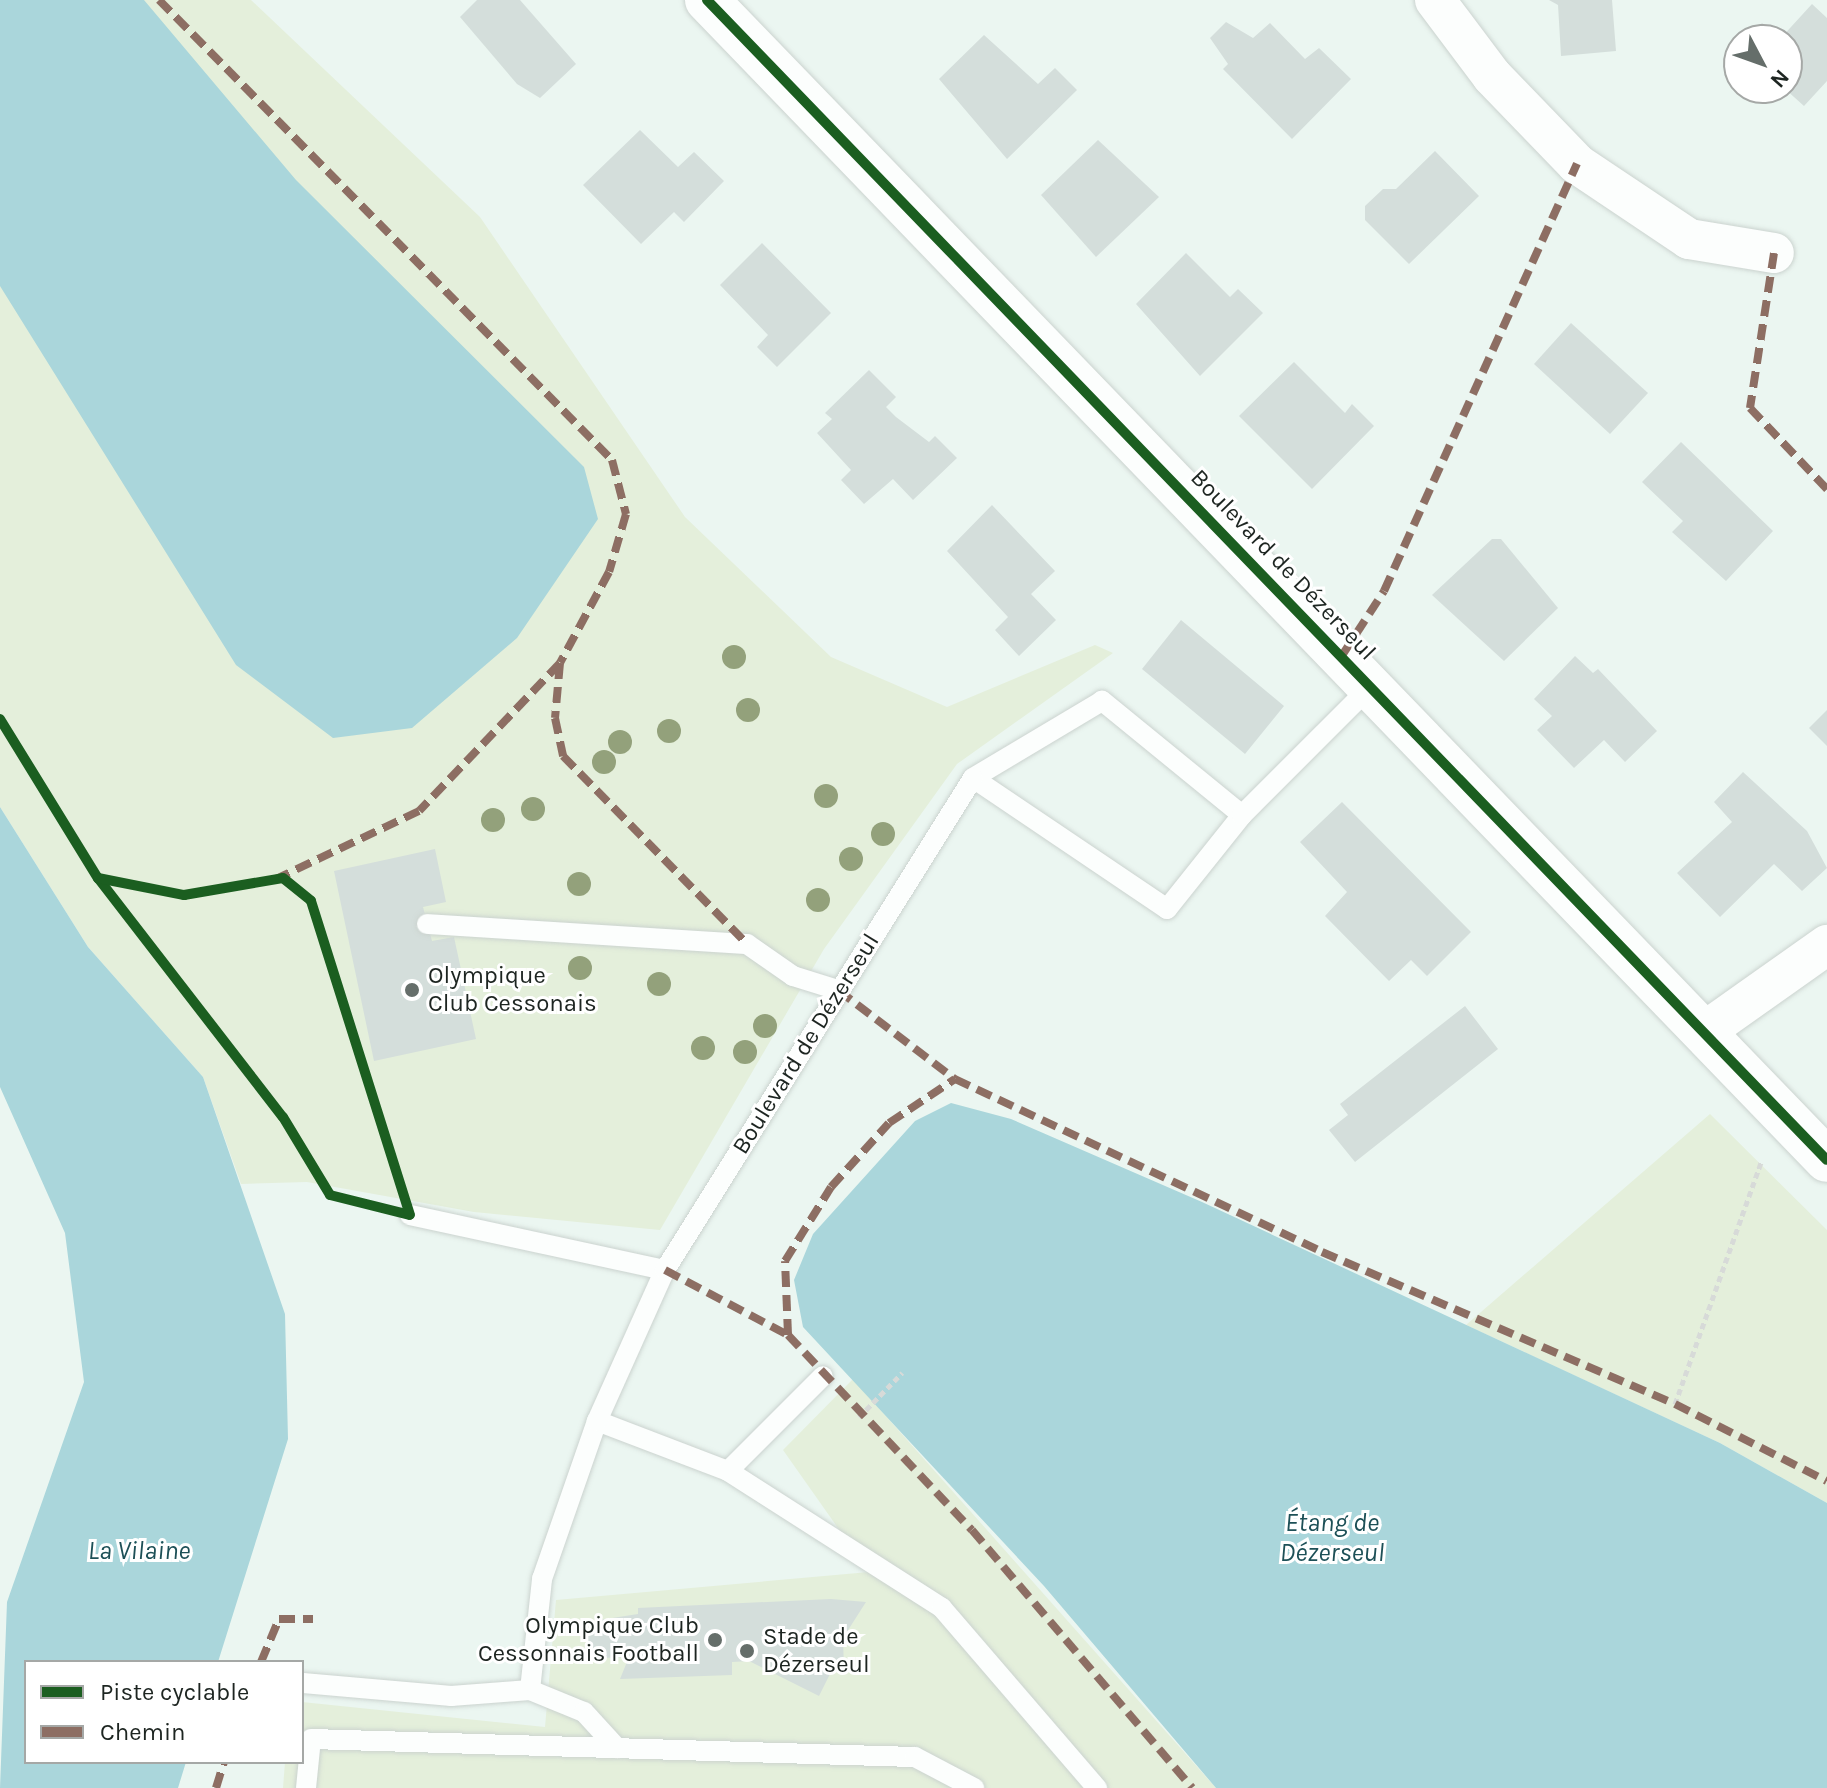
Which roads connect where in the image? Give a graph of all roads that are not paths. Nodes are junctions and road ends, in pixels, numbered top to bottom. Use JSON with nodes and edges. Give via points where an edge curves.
{"nodes":[{"id":1,"x":707,"y":0,"type":"edge"},
{"id":2,"x":1435,"y":0,"type":"edge"},
{"id":3,"x":1774,"y":253,"type":"dead end"},
{"id":4,"x":1371,"y":686,"type":"junction"},
{"id":5,"x":973,"y":778,"type":"junction"},
{"id":6,"x":1242,"y":815,"type":"junction"},
{"id":7,"x":427,"y":924,"type":"dead end"},
{"id":8,"x":1827,"y":945,"type":"edge"},
{"id":9,"x":838,"y":990,"type":"junction"},
{"id":10,"x":1704,"y":1032,"type":"junction"},
{"id":11,"x":1827,"y":1160,"type":"edge"},
{"id":12,"x":410,"y":1215,"type":"dead end"},
{"id":13,"x":665,"y":1270,"type":"junction"},
{"id":14,"x":823,"y":1376,"type":"dead end"},
{"id":15,"x":597,"y":1421,"type":"junction"},
{"id":16,"x":728,"y":1471,"type":"junction"},
{"id":17,"x":304,"y":1683,"type":"edge"},
{"id":18,"x":530,"y":1690,"type":"junction"},
{"id":19,"x":617,"y":1748,"type":"junction"},
{"id":20,"x":306,"y":1788,"type":"edge"},
{"id":21,"x":974,"y":1788,"type":"edge"},
{"id":22,"x":1097,"y":1788,"type":"edge"}],
"edges":[{"from":1,"to":4,"type":"street","name":"Boulevard de Dézerseul"},
{"from":2,"to":3,"type":"street","via":[[1492,76],[1577,164],[1689,239]]},
{"from":4,"to":6,"type":"lane","name":"Boulevard de Dézerseul"},
{"from":4,"to":10,"type":"street","name":"Boulevard de Dézerseul"},
{"from":5,"to":6,"type":"lane","name":"Boulevard de Dézerseul","via":[[1102,701]]},
{"from":5,"to":6,"type":"lane","name":"Boulevard de Dézerseul","via":[[1167,909]]},
{"from":5,"to":9,"type":"lane","name":"Boulevard de Dézerseul"},
{"from":7,"to":9,"type":"lane","via":[[747,944],[793,976]]},
{"from":8,"to":10,"type":"street"},
{"from":9,"to":13,"type":"lane","name":"Boulevard de Dézerseul"},
{"from":10,"to":11,"type":"street","name":"Boulevard de Dézerseul"},
{"from":12,"to":13,"type":"lane"},
{"from":13,"to":15,"type":"lane","name":"Boulevard de Dézerseul"},
{"from":14,"to":16,"type":"lane"},
{"from":15,"to":16,"type":"lane"},
{"from":15,"to":18,"type":"lane","name":"Boulevard de Dézerseul","via":[[542,1579]]},
{"from":16,"to":22,"type":"lane","via":[[942,1608]]},
{"from":17,"to":18,"type":"lane","via":[[451,1696]]},
{"from":18,"to":19,"type":"lane","via":[[584,1712]]},
{"from":19,"to":20,"type":"lane","via":[[311,1739]]},
{"from":19,"to":21,"type":"lane","via":[[915,1757]]}]}
